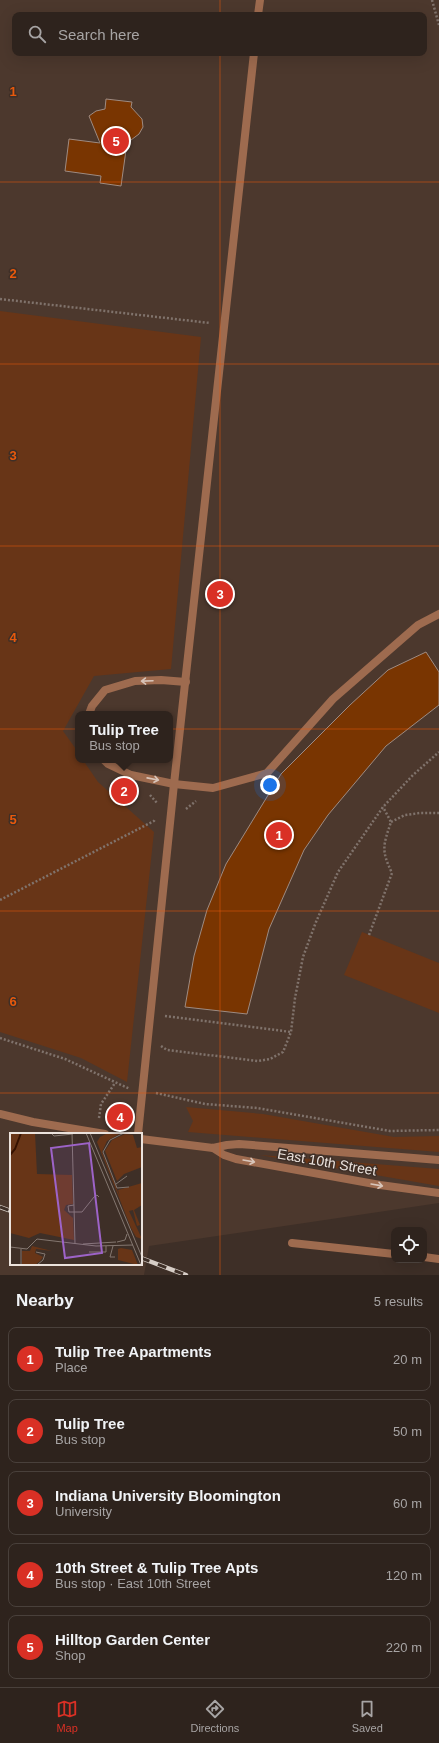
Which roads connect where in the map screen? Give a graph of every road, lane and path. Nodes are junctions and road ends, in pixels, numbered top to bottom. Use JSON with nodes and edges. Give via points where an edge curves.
{"nodes":[{"id":1,"x":260,"y":0,"type":"edge"},
{"id":2,"x":432,"y":0,"type":"edge"},
{"id":3,"x":258,"y":12,"type":"edge"},
{"id":4,"x":439,"y":25,"type":"edge"},
{"id":5,"x":254,"y":56,"type":"edge"},
{"id":6,"x":0,"y":298,"type":"edge"},
{"id":7,"x":225,"y":322,"type":"junction"},
{"id":8,"x":439,"y":614,"type":"edge"},
{"id":9,"x":186,"y":682,"type":"junction"},
{"id":10,"x":90,"y":711,"type":"edge"},
{"id":11,"x":439,"y":752,"type":"edge"},
{"id":12,"x":107,"y":763,"type":"edge"},
{"id":13,"x":174,"y":784,"type":"junction"},
{"id":14,"x":145,"y":793,"type":"dead end"},
{"id":15,"x":200,"y":801,"type":"dead end"},
{"id":16,"x":383,"y":807,"type":"junction"},
{"id":17,"x":157,"y":810,"type":"dead end"},
{"id":18,"x":439,"y":813,"type":"edge"},
{"id":19,"x":155,"y":815,"type":"dead end"},
{"id":20,"x":185,"y":816,"type":"dead end"},
{"id":21,"x":391,"y":822,"type":"junction"},
{"id":22,"x":0,"y":900,"type":"edge"},
{"id":23,"x":369,"y":935,"type":"dead end"},
{"id":24,"x":162,"y":1016,"type":"dead end"},
{"id":25,"x":291,"y":1032,"type":"junction"},
{"id":26,"x":0,"y":1038,"type":"edge"},
{"id":27,"x":159,"y":1044,"type":"dead end"},
{"id":28,"x":115,"y":1083,"type":"junction"},
{"id":29,"x":142,"y":1091,"type":"junction"},
{"id":30,"x":0,"y":1114,"type":"edge"},
{"id":31,"x":439,"y":1130,"type":"edge"},
{"id":32,"x":101,"y":1133,"type":"edge"},
{"id":33,"x":138,"y":1133,"type":"edge"},
{"id":34,"x":142,"y":1139,"type":"edge"},
{"id":35,"x":213,"y":1148,"type":"junction"},
{"id":36,"x":439,"y":1160,"type":"edge"},
{"id":37,"x":439,"y":1193,"type":"edge"},
{"id":38,"x":292,"y":1243,"type":"dead end"},
{"id":39,"x":391,"y":1254,"type":"edge"},
{"id":40,"x":427,"y":1258,"type":"edge"},
{"id":41,"x":439,"y":1259,"type":"edge"}],
"edges":[{"from":1,"to":3,"type":"street"},
{"from":2,"to":4,"type":"path"},
{"from":5,"to":7,"type":"street"},
{"from":6,"to":7,"type":"path","via":[[210,323]]},
{"from":7,"to":9,"type":"street"},
{"from":8,"to":13,"type":"street","via":[[418,624],[333,699],[267,773],[213,788]]},
{"from":9,"to":10,"type":"street","one_way":true,"via":[[134,681],[105,690]]},
{"from":9,"to":13,"type":"street"},
{"from":11,"to":16,"type":"path","via":[[413,774]]},
{"from":12,"to":13,"type":"street","one_way":true,"via":[[131,775]]},
{"from":13,"to":29,"type":"street"},
{"from":14,"to":17,"type":"path","via":[[152,796],[158,804]]},
{"from":15,"to":20,"type":"path","via":[[193,802],[186,808]]},
{"from":16,"to":21,"type":"path"},
{"from":16,"to":25,"type":"path","via":[[338,872],[316,922],[303,957]]},
{"from":18,"to":21,"type":"path","via":[[405,815]]},
{"from":19,"to":22,"type":"path","via":[[154,821]]},
{"from":21,"to":23,"type":"path","via":[[385,839],[384,855],[392,873]]},
{"from":24,"to":25,"type":"path"},
{"from":25,"to":27,"type":"path","via":[[283,1052],[270,1060],[258,1061],[167,1050]]},
{"from":26,"to":28,"type":"path","via":[[64,1059]]},
{"from":28,"to":29,"type":"path"},
{"from":28,"to":32,"type":"path","via":[[101,1104]]},
{"from":29,"to":31,"type":"path","via":[[205,1104],[257,1108],[390,1131]]},
{"from":29,"to":33,"type":"street"},
{"from":30,"to":32,"type":"street"},
{"from":34,"to":35,"type":"street","name":"East 10th Street"},
{"from":35,"to":36,"type":"street","name":"East 10th Street","via":[[239,1144]]},
{"from":35,"to":37,"type":"street","name":"East 10th Street","one_way":true,"via":[[236,1159]]},
{"from":38,"to":39,"type":"street"},
{"from":40,"to":41,"type":"street"}]}
